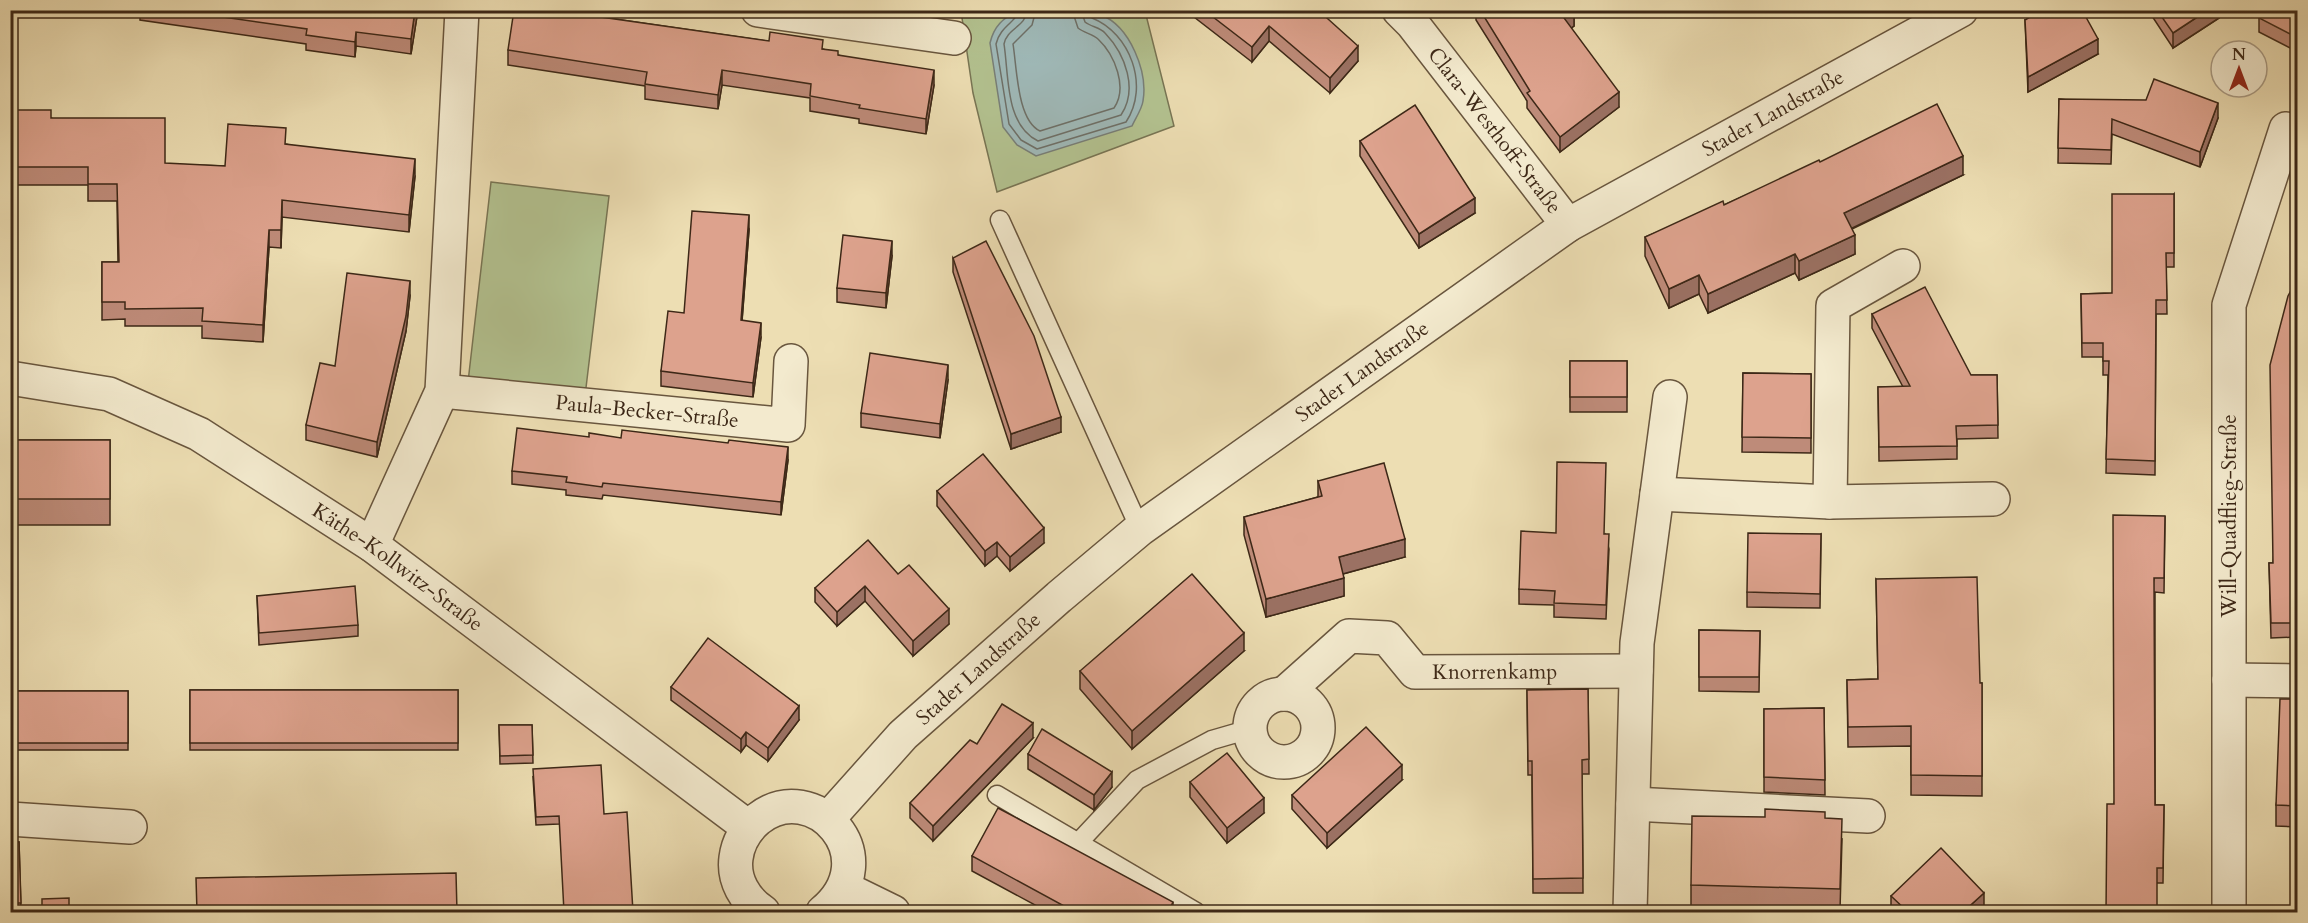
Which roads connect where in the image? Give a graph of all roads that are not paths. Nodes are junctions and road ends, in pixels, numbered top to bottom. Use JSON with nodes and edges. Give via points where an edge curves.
{"nodes":[{"id":1,"x":462,"y":10,"type":"edge"},
{"id":2,"x":758,"y":10,"type":"edge"},
{"id":3,"x":1961,"y":10,"type":"edge"},
{"id":4,"x":1414,"y":15,"type":"edge"},
{"id":5,"x":954,"y":38,"type":"dead end"},
{"id":6,"x":2286,"y":129,"type":"dead end"},
{"id":7,"x":999,"y":220,"type":"dead end"},
{"id":8,"x":1568,"y":225,"type":"junction"},
{"id":9,"x":1903,"y":266,"type":"dead end"},
{"id":10,"x":791,"y":361,"type":"dead end"},
{"id":11,"x":10,"y":378,"type":"edge"},
{"id":12,"x":442,"y":391,"type":"junction"},
{"id":13,"x":1670,"y":397,"type":"dead end"},
{"id":14,"x":1657,"y":494,"type":"junction"},
{"id":15,"x":1993,"y":499,"type":"dead end"},
{"id":16,"x":1830,"y":502,"type":"junction"},
{"id":17,"x":1140,"y":529,"type":"junction"},
{"id":18,"x":372,"y":545,"type":"junction"},
{"id":19,"x":1636,"y":671,"type":"junction"},
{"id":20,"x":2229,"y":680,"type":"junction"},
{"id":21,"x":2298,"y":681,"type":"edge"},
{"id":22,"x":1284,"y":694,"type":"junction"},
{"id":23,"x":1250,"y":729,"type":"junction"},
{"id":24,"x":997,"y":795,"type":"dead end"},
{"id":25,"x":1633,"y":804,"type":"junction"},
{"id":26,"x":1868,"y":816,"type":"dead end"},
{"id":27,"x":10,"y":819,"type":"edge"},
{"id":28,"x":828,"y":819,"type":"junction"},
{"id":29,"x":130,"y":827,"type":"dead end"},
{"id":30,"x":748,"y":827,"type":"junction"},
{"id":31,"x":1078,"y":843,"type":"junction"},
{"id":32,"x":844,"y":888,"type":"junction"},
{"id":33,"x":753,"y":910,"type":"edge"},
{"id":34,"x":823,"y":912,"type":"edge"},
{"id":35,"x":892,"y":912,"type":"edge"},
{"id":36,"x":1196,"y":912,"type":"edge"},
{"id":37,"x":1630,"y":912,"type":"edge"},
{"id":38,"x":2229,"y":912,"type":"edge"}],
"edges":[{"from":1,"to":12,"type":"street"},
{"from":2,"to":5,"type":"street"},
{"from":3,"to":8,"type":"street","name":"Stader Landstraße"},
{"from":4,"to":8,"type":"street","name":"Clara-Westhoff-Straße"},
{"from":6,"to":20,"type":"street","name":"Will-Quadflieg-Straße","via":[[2229,305]]},
{"from":7,"to":17,"type":"lane"},
{"from":8,"to":17,"type":"street","name":"Stader Landstraße"},
{"from":9,"to":16,"type":"street","via":[[1833,306]]},
{"from":10,"to":12,"type":"street","name":"Paula-Becker-Straße","via":[[788,425]]},
{"from":11,"to":18,"type":"street","name":"Käthe-Kollwitz-Straße","via":[[109,394],[199,434]]},
{"from":12,"to":18,"type":"street"},
{"from":13,"to":14,"type":"street"},
{"from":14,"to":16,"type":"street"},
{"from":14,"to":19,"type":"street"},
{"from":15,"to":16,"type":"street"},
{"from":17,"to":28,"type":"street","name":"Stader Landstraße","via":[[903,735]]},
{"from":18,"to":30,"type":"street","name":"Käthe-Kollwitz-Straße"},
{"from":19,"to":22,"type":"street","name":"Knorrenkamp","via":[[1415,672],[1387,638],[1349,636]]},
{"from":19,"to":25,"type":"street"},
{"from":20,"to":21,"type":"street"},
{"from":20,"to":38,"type":"street","name":"Will-Quadflieg-Straße"},
{"from":22,"to":23,"type":"street","name":"Knorrenkamp","via":[[1264,701],[1251,718]]},
{"from":22,"to":23,"type":"street","via":[[1305,702],[1317,721],[1318,732],[1308,752],[1288,762],[1266,757],[1257,750]]},
{"from":23,"to":31,"type":"lane","via":[[1212,740],[1137,780]]},
{"from":24,"to":31,"type":"lane"},
{"from":25,"to":26,"type":"street"},
{"from":25,"to":37,"type":"street"},
{"from":27,"to":29,"type":"street"},
{"from":28,"to":30,"type":"street","via":[[808,809],[786,807],[765,813]]},
{"from":28,"to":32,"type":"street","via":[[847,847],[849,863]]},
{"from":30,"to":33,"type":"street","via":[[737,846],[735,867],[740,887]]},
{"from":31,"to":36,"type":"lane"},
{"from":32,"to":34,"type":"street"},
{"from":32,"to":35,"type":"street"}]}
